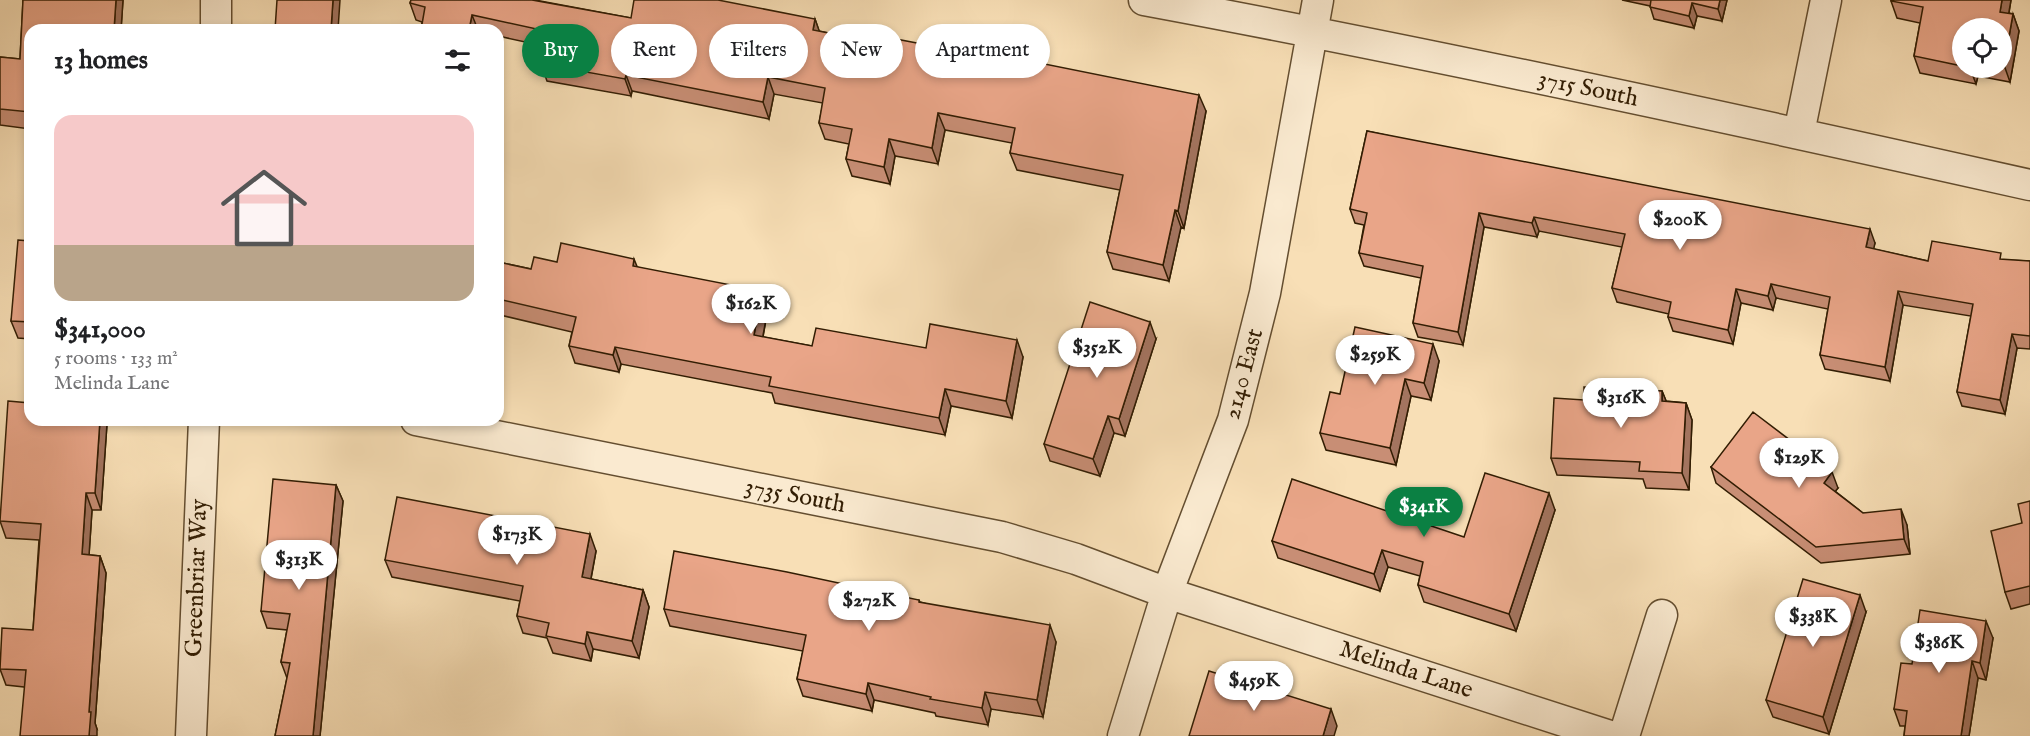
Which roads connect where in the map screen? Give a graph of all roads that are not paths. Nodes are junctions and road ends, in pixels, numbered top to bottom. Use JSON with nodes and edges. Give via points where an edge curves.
{"nodes":[{"id":1,"x":216,"y":0,"type":"edge"},
{"id":2,"x":1144,"y":0,"type":"edge"},
{"id":3,"x":1318,"y":0,"type":"edge"},
{"id":4,"x":1826,"y":0,"type":"edge"},
{"id":5,"x":216,"y":24,"type":"edge"},
{"id":6,"x":1312,"y":31,"type":"junction"},
{"id":7,"x":1799,"y":133,"type":"junction"},
{"id":8,"x":2030,"y":185,"type":"edge"},
{"id":9,"x":204,"y":426,"type":"edge"},
{"id":10,"x":446,"y":426,"type":"edge"},
{"id":11,"x":1167,"y":593,"type":"junction"},
{"id":12,"x":1662,"y":615,"type":"dead end"},
{"id":13,"x":191,"y":736,"type":"edge"},
{"id":14,"x":1123,"y":736,"type":"edge"},
{"id":15,"x":1610,"y":736,"type":"edge"},
{"id":16,"x":1624,"y":736,"type":"edge"}],
"edges":[{"from":1,"to":5,"type":"street"},
{"from":2,"to":6,"type":"street","name":"3715 South"},
{"from":3,"to":6,"type":"street","name":"2140 East"},
{"from":4,"to":7,"type":"street"},
{"from":6,"to":7,"type":"street","name":"3715 South"},
{"from":6,"to":11,"type":"street","name":"2140 East","via":[[1265,293],[1236,408]]},
{"from":7,"to":8,"type":"street","name":"3715 South"},
{"from":9,"to":13,"type":"street","name":"Greenbriar Way"},
{"from":10,"to":11,"type":"street","name":"3735 South","via":[[1002,537]]},
{"from":11,"to":14,"type":"street","name":"2140 East"},
{"from":11,"to":15,"type":"street","name":"Melinda Lane"},
{"from":12,"to":16,"type":"street"}]}
